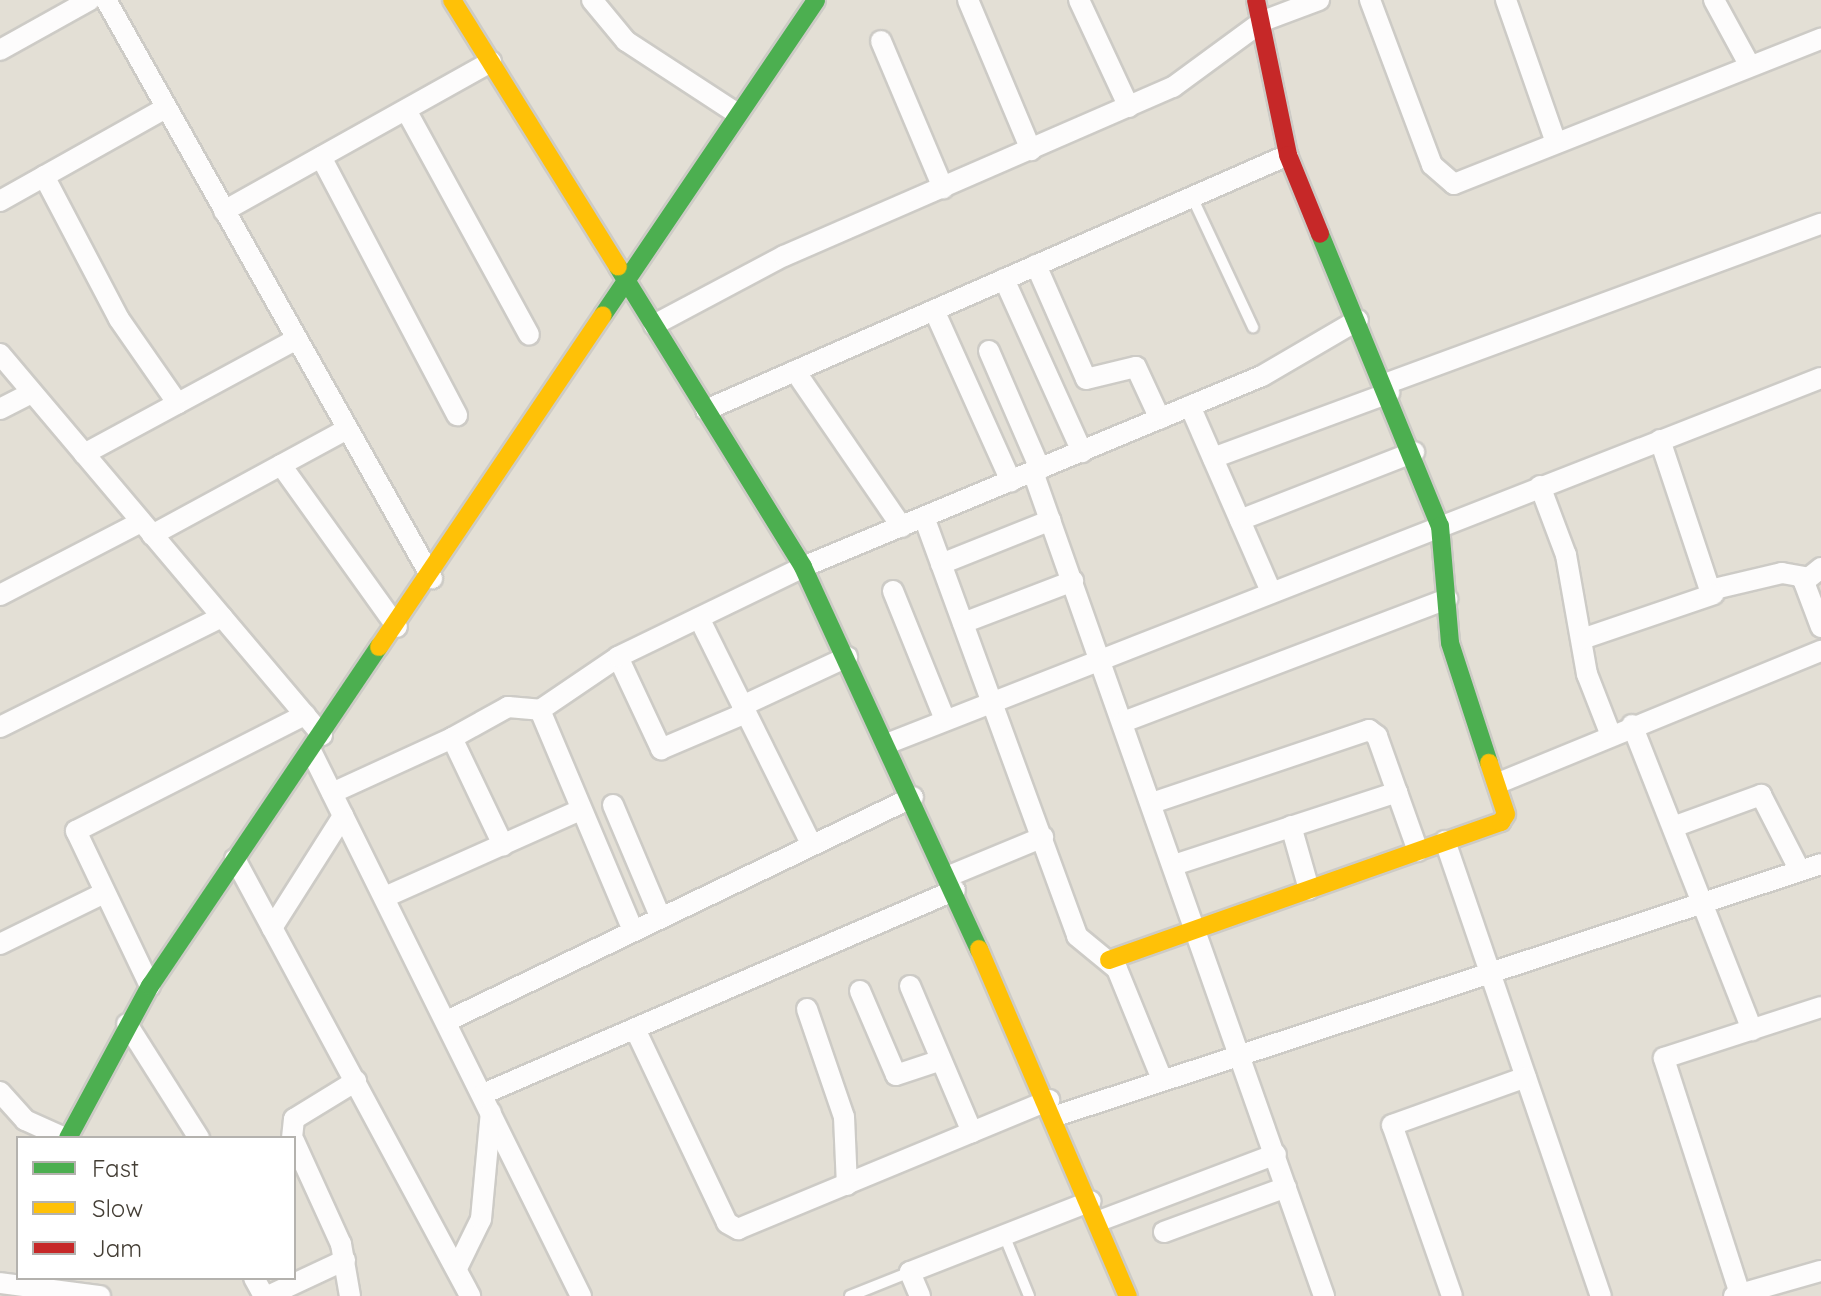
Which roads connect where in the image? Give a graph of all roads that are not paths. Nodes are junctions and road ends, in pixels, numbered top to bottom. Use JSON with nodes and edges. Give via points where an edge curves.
{"nodes":[{"id":1,"x":90,"y":0,"type":"edge"},
{"id":2,"x":106,"y":0,"type":"edge"},
{"id":3,"x":452,"y":0,"type":"edge"},
{"id":4,"x":816,"y":0,"type":"edge"},
{"id":5,"x":968,"y":0,"type":"edge"},
{"id":6,"x":1079,"y":0,"type":"edge"},
{"id":7,"x":1256,"y":0,"type":"edge"},
{"id":8,"x":1319,"y":0,"type":"edge"},
{"id":9,"x":1370,"y":0,"type":"edge"},
{"id":10,"x":1506,"y":0,"type":"edge"},
{"id":11,"x":1714,"y":0,"type":"edge"},
{"id":12,"x":601,"y":4,"type":"edge"},
{"id":13,"x":1263,"y":21,"type":"junction"},
{"id":14,"x":1821,"y":39,"type":"edge"},
{"id":15,"x":881,"y":41,"type":"dead end"},
{"id":16,"x":0,"y":50,"type":"edge"},
{"id":17,"x":491,"y":62,"type":"junction"},
{"id":18,"x":1750,"y":66,"type":"junction"},
{"id":19,"x":1129,"y":107,"type":"junction"},
{"id":20,"x":166,"y":108,"type":"junction"},
{"id":21,"x":406,"y":110,"type":"junction"},
{"id":22,"x":736,"y":113,"type":"junction"},
{"id":23,"x":1556,"y":143,"type":"junction"},
{"id":24,"x":1031,"y":150,"type":"junction"},
{"id":25,"x":1288,"y":155,"type":"junction"},
{"id":26,"x":321,"y":157,"type":"junction"},
{"id":27,"x":44,"y":176,"type":"junction"},
{"id":28,"x":943,"y":188,"type":"junction"},
{"id":29,"x":1192,"y":197,"type":"junction"},
{"id":30,"x":0,"y":201,"type":"edge"},
{"id":31,"x":224,"y":211,"type":"junction"},
{"id":32,"x":1821,"y":224,"type":"edge"},
{"id":33,"x":1036,"y":265,"type":"junction"},
{"id":34,"x":1004,"y":279,"type":"junction"},
{"id":35,"x":624,"y":284,"type":"junction"},
{"id":36,"x":934,"y":310,"type":"junction"},
{"id":37,"x":1358,"y":320,"type":"junction"},
{"id":38,"x":654,"y":325,"type":"junction"},
{"id":39,"x":1253,"y":327,"type":"dead end"},
{"id":40,"x":529,"y":335,"type":"dead end"},
{"id":41,"x":295,"y":340,"type":"junction"},
{"id":42,"x":989,"y":351,"type":"dead end"},
{"id":43,"x":0,"y":354,"type":"edge"},
{"id":44,"x":795,"y":371,"type":"junction"},
{"id":45,"x":1821,"y":378,"type":"edge"},
{"id":46,"x":1387,"y":388,"type":"junction"},
{"id":47,"x":29,"y":394,"type":"junction"},
{"id":48,"x":178,"y":404,"type":"junction"},
{"id":49,"x":1190,"y":406,"type":"junction"},
{"id":50,"x":0,"y":409,"type":"edge"},
{"id":51,"x":706,"y":410,"type":"junction"},
{"id":52,"x":457,"y":415,"type":"dead end"},
{"id":53,"x":1160,"y":419,"type":"junction"},
{"id":54,"x":345,"y":430,"type":"junction"},
{"id":55,"x":1660,"y":440,"type":"junction"},
{"id":56,"x":1082,"y":452,"type":"junction"},
{"id":57,"x":1414,"y":452,"type":"junction"},
{"id":58,"x":84,"y":454,"type":"junction"},
{"id":59,"x":1213,"y":458,"type":"junction"},
{"id":60,"x":281,"y":465,"type":"junction"},
{"id":61,"x":1037,"y":470,"type":"junction"},
{"id":62,"x":1011,"y":481,"type":"junction"},
{"id":63,"x":1540,"y":486,"type":"junction"},
{"id":64,"x":924,"y":517,"type":"junction"},
{"id":65,"x":1051,"y":520,"type":"junction"},
{"id":66,"x":1240,"y":520,"type":"junction"},
{"id":67,"x":1440,"y":526,"type":"junction"},
{"id":68,"x":902,"y":527,"type":"junction"},
{"id":69,"x":146,"y":528,"type":"junction"},
{"id":70,"x":941,"y":564,"type":"junction"},
{"id":71,"x":803,"y":567,"type":"junction"},
{"id":72,"x":1813,"y":572,"type":"edge"},
{"id":73,"x":432,"y":578,"type":"junction"},
{"id":74,"x":1073,"y":581,"type":"junction"},
{"id":75,"x":1270,"y":589,"type":"junction"},
{"id":76,"x":893,"y":591,"type":"dead end"},
{"id":77,"x":1714,"y":594,"type":"junction"},
{"id":78,"x":0,"y":595,"type":"edge"},
{"id":79,"x":1447,"y":599,"type":"junction"},
{"id":80,"x":222,"y":617,"type":"junction"},
{"id":81,"x":699,"y":618,"type":"junction"},
{"id":82,"x":963,"y":623,"type":"junction"},
{"id":83,"x":397,"y":627,"type":"junction"},
{"id":84,"x":1821,"y":627,"type":"edge"},
{"id":85,"x":1582,"y":639,"type":"junction"},
{"id":86,"x":1821,"y":651,"type":"edge"},
{"id":87,"x":618,"y":657,"type":"junction"},
{"id":88,"x":847,"y":657,"type":"junction"},
{"id":89,"x":1100,"y":657,"type":"junction"},
{"id":90,"x":994,"y":700,"type":"junction"},
{"id":91,"x":744,"y":709,"type":"junction"},
{"id":92,"x":540,"y":710,"type":"junction"},
{"id":93,"x":305,"y":715,"type":"junction"},
{"id":94,"x":945,"y":720,"type":"junction"},
{"id":95,"x":1123,"y":722,"type":"junction"},
{"id":96,"x":1632,"y":725,"type":"junction"},
{"id":97,"x":0,"y":727,"type":"edge"},
{"id":98,"x":1610,"y":733,"type":"junction"},
{"id":99,"x":452,"y":738,"type":"junction"},
{"id":100,"x":316,"y":743,"type":"junction"},
{"id":101,"x":889,"y":743,"type":"junction"},
{"id":102,"x":1501,"y":782,"type":"junction"},
{"id":103,"x":1397,"y":792,"type":"junction"},
{"id":104,"x":332,"y":793,"type":"junction"},
{"id":105,"x":913,"y":797,"type":"junction"},
{"id":106,"x":1152,"y":803,"type":"junction"},
{"id":107,"x":613,"y":805,"type":"dead end"},
{"id":108,"x":578,"y":811,"type":"junction"},
{"id":109,"x":343,"y":816,"type":"junction"},
{"id":110,"x":1291,"y":826,"type":"junction"},
{"id":111,"x":1673,"y":827,"type":"junction"},
{"id":112,"x":1043,"y":837,"type":"junction"},
{"id":113,"x":1445,"y":841,"type":"junction"},
{"id":114,"x":811,"y":844,"type":"junction"},
{"id":115,"x":503,"y":845,"type":"junction"},
{"id":116,"x":1418,"y":851,"type":"junction"},
{"id":117,"x":235,"y":859,"type":"junction"},
{"id":118,"x":1821,"y":864,"type":"edge"},
{"id":119,"x":1174,"y":865,"type":"junction"},
{"id":120,"x":1800,"y":871,"type":"junction"},
{"id":121,"x":952,"y":883,"type":"junction"},
{"id":122,"x":1309,"y":889,"type":"junction"},
{"id":123,"x":104,"y":893,"type":"junction"},
{"id":124,"x":385,"y":897,"type":"junction"},
{"id":125,"x":1704,"y":904,"type":"junction"},
{"id":126,"x":660,"y":916,"type":"junction"},
{"id":127,"x":272,"y":928,"type":"junction"},
{"id":128,"x":632,"y":928,"type":"junction"},
{"id":129,"x":1197,"y":928,"type":"junction"},
{"id":130,"x":0,"y":944,"type":"edge"},
{"id":131,"x":1109,"y":960,"type":"junction"},
{"id":132,"x":1491,"y":974,"type":"junction"},
{"id":133,"x":150,"y":986,"type":"junction"},
{"id":134,"x":910,"y":986,"type":"dead end"},
{"id":135,"x":860,"y":991,"type":"dead end"},
{"id":136,"x":1821,"y":1007,"type":"edge"},
{"id":137,"x":807,"y":1009,"type":"dead end"},
{"id":138,"x":447,"y":1021,"type":"junction"},
{"id":139,"x":127,"y":1024,"type":"junction"},
{"id":140,"x":1752,"y":1030,"type":"junction"},
{"id":141,"x":636,"y":1031,"type":"junction"},
{"id":142,"x":1241,"y":1052,"type":"junction"},
{"id":143,"x":941,"y":1060,"type":"junction"},
{"id":144,"x":1526,"y":1077,"type":"junction"},
{"id":145,"x":1162,"y":1079,"type":"junction"},
{"id":146,"x":356,"y":1081,"type":"junction"},
{"id":147,"x":0,"y":1092,"type":"edge"},
{"id":148,"x":487,"y":1103,"type":"junction"},
{"id":149,"x":1053,"y":1108,"type":"junction"},
{"id":150,"x":972,"y":1132,"type":"junction"},
{"id":151,"x":62,"y":1136,"type":"edge"},
{"id":152,"x":68,"y":1136,"type":"edge"},
{"id":153,"x":198,"y":1136,"type":"edge"},
{"id":154,"x":293,"y":1136,"type":"edge"},
{"id":155,"x":296,"y":1147,"type":"edge"},
{"id":156,"x":1276,"y":1154,"type":"junction"},
{"id":157,"x":847,"y":1185,"type":"junction"},
{"id":158,"x":1286,"y":1187,"type":"junction"},
{"id":159,"x":1091,"y":1201,"type":"junction"},
{"id":160,"x":1099,"y":1221,"type":"junction"},
{"id":161,"x":1164,"y":1232,"type":"dead end"},
{"id":162,"x":1004,"y":1235,"type":"junction"},
{"id":163,"x":345,"y":1260,"type":"junction"},
{"id":164,"x":458,"y":1266,"type":"junction"},
{"id":165,"x":1821,"y":1271,"type":"edge"},
{"id":166,"x":910,"y":1272,"type":"junction"},
{"id":167,"x":0,"y":1283,"type":"edge"},
{"id":168,"x":30,"y":1288,"type":"edge"},
{"id":169,"x":1792,"y":1288,"type":"edge"},
{"id":170,"x":1737,"y":1295,"type":"edge"},
{"id":171,"x":100,"y":1296,"type":"edge"},
{"id":172,"x":266,"y":1296,"type":"edge"},
{"id":173,"x":350,"y":1296,"type":"edge"},
{"id":174,"x":470,"y":1296,"type":"edge"},
{"id":175,"x":581,"y":1296,"type":"edge"},
{"id":176,"x":850,"y":1296,"type":"edge"},
{"id":177,"x":920,"y":1296,"type":"edge"},
{"id":178,"x":1029,"y":1296,"type":"edge"},
{"id":179,"x":1128,"y":1296,"type":"edge"},
{"id":180,"x":1324,"y":1296,"type":"edge"},
{"id":181,"x":1452,"y":1296,"type":"edge"},
{"id":182,"x":1601,"y":1296,"type":"edge"}],
"edges":[{"from":1,"to":16,"type":"street"},
{"from":2,"to":20,"type":"street"},
{"from":3,"to":17,"type":"street"},
{"from":4,"to":22,"type":"street"},
{"from":5,"to":24,"type":"street"},
{"from":6,"to":19,"type":"street"},
{"from":7,"to":13,"type":"street"},
{"from":8,"to":13,"type":"street"},
{"from":9,"to":23,"type":"street","via":[[1444,183]]},
{"from":10,"to":23,"type":"street"},
{"from":11,"to":18,"type":"street"},
{"from":12,"to":22,"type":"street","via":[[626,41]]},
{"from":13,"to":19,"type":"street","via":[[1173,87]]},
{"from":13,"to":25,"type":"street"},
{"from":14,"to":18,"type":"street"},
{"from":15,"to":28,"type":"street"},
{"from":17,"to":21,"type":"street"},
{"from":17,"to":35,"type":"street"},
{"from":18,"to":23,"type":"street"},
{"from":19,"to":24,"type":"street"},
{"from":20,"to":27,"type":"street"},
{"from":20,"to":31,"type":"street"},
{"from":21,"to":26,"type":"street"},
{"from":21,"to":40,"type":"street"},
{"from":22,"to":35,"type":"street"},
{"from":24,"to":28,"type":"street"},
{"from":25,"to":29,"type":"street"},
{"from":25,"to":37,"type":"street"},
{"from":26,"to":31,"type":"street"},
{"from":26,"to":52,"type":"street"},
{"from":27,"to":30,"type":"street"},
{"from":27,"to":48,"type":"street","via":[[119,319]]},
{"from":28,"to":38,"type":"street","via":[[784,256]]},
{"from":29,"to":33,"type":"street"},
{"from":29,"to":39,"type":"lane"},
{"from":31,"to":41,"type":"street"},
{"from":32,"to":46,"type":"street"},
{"from":33,"to":34,"type":"street"},
{"from":33,"to":53,"type":"street","via":[[1086,379],[1136,367]]},
{"from":34,"to":36,"type":"street"},
{"from":34,"to":56,"type":"street"},
{"from":35,"to":38,"type":"street"},
{"from":35,"to":73,"type":"street"},
{"from":36,"to":44,"type":"street"},
{"from":36,"to":62,"type":"street"},
{"from":37,"to":46,"type":"street"},
{"from":37,"to":49,"type":"street","via":[[1289,364]]},
{"from":38,"to":51,"type":"street"},
{"from":41,"to":48,"type":"street"},
{"from":41,"to":54,"type":"street"},
{"from":42,"to":61,"type":"street"},
{"from":43,"to":47,"type":"street"},
{"from":44,"to":51,"type":"street"},
{"from":44,"to":68,"type":"street"},
{"from":45,"to":55,"type":"street"},
{"from":46,"to":57,"type":"street"},
{"from":46,"to":59,"type":"street"},
{"from":47,"to":50,"type":"street"},
{"from":47,"to":58,"type":"street"},
{"from":48,"to":58,"type":"street"},
{"from":49,"to":53,"type":"street"},
{"from":49,"to":59,"type":"street"},
{"from":51,"to":71,"type":"street"},
{"from":53,"to":56,"type":"street"},
{"from":54,"to":60,"type":"street"},
{"from":54,"to":73,"type":"street"},
{"from":55,"to":63,"type":"street"},
{"from":55,"to":77,"type":"street"},
{"from":56,"to":61,"type":"street"},
{"from":57,"to":66,"type":"street"},
{"from":57,"to":67,"type":"street"},
{"from":58,"to":69,"type":"street"},
{"from":59,"to":66,"type":"street"},
{"from":60,"to":69,"type":"street"},
{"from":60,"to":83,"type":"street"},
{"from":61,"to":62,"type":"street"},
{"from":61,"to":65,"type":"street"},
{"from":62,"to":64,"type":"street"},
{"from":63,"to":67,"type":"street"},
{"from":63,"to":85,"type":"street","via":[[1566,555]]},
{"from":64,"to":68,"type":"street"},
{"from":64,"to":70,"type":"street"},
{"from":65,"to":70,"type":"street"},
{"from":65,"to":74,"type":"street"},
{"from":66,"to":75,"type":"street"},
{"from":67,"to":75,"type":"street"},
{"from":67,"to":79,"type":"street"},
{"from":68,"to":71,"type":"street"},
{"from":69,"to":78,"type":"street"},
{"from":69,"to":80,"type":"street"},
{"from":70,"to":82,"type":"street"},
{"from":71,"to":81,"type":"street"},
{"from":71,"to":88,"type":"street"},
{"from":72,"to":77,"type":"street","via":[[1782,573]]},
{"from":72,"to":84,"type":"street"},
{"from":73,"to":83,"type":"street"},
{"from":74,"to":82,"type":"street"},
{"from":74,"to":89,"type":"street"},
{"from":75,"to":89,"type":"street"},
{"from":76,"to":94,"type":"street"},
{"from":77,"to":85,"type":"street"},
{"from":79,"to":95,"type":"street"},
{"from":79,"to":102,"type":"street","via":[[1456,664]]},
{"from":80,"to":93,"type":"street"},
{"from":80,"to":97,"type":"street"},
{"from":81,"to":87,"type":"street"},
{"from":81,"to":91,"type":"street"},
{"from":82,"to":90,"type":"street"},
{"from":83,"to":100,"type":"street"},
{"from":85,"to":98,"type":"street"},
{"from":86,"to":96,"type":"street"},
{"from":87,"to":91,"type":"street","via":[[661,749]]},
{"from":87,"to":92,"type":"street"},
{"from":88,"to":91,"type":"street"},
{"from":88,"to":101,"type":"street"},
{"from":89,"to":90,"type":"street"},
{"from":89,"to":95,"type":"street"},
{"from":90,"to":94,"type":"street"},
{"from":90,"to":112,"type":"street"},
{"from":91,"to":114,"type":"street"},
{"from":92,"to":99,"type":"street","via":[[508,707]]},
{"from":92,"to":108,"type":"street"},
{"from":93,"to":100,"type":"street"},
{"from":93,"to":123,"type":"street","via":[[80,826],[76,839]]},
{"from":94,"to":101,"type":"street"},
{"from":95,"to":106,"type":"street"},
{"from":96,"to":98,"type":"street"},
{"from":96,"to":111,"type":"street"},
{"from":98,"to":102,"type":"street"},
{"from":99,"to":104,"type":"street"},
{"from":99,"to":115,"type":"street"},
{"from":100,"to":104,"type":"street"},
{"from":100,"to":117,"type":"street"},
{"from":101,"to":105,"type":"street"},
{"from":102,"to":113,"type":"street","via":[[1504,819]]},
{"from":103,"to":106,"type":"street","via":[[1369,730]]},
{"from":103,"to":110,"type":"street"},
{"from":103,"to":116,"type":"street"},
{"from":104,"to":109,"type":"street"},
{"from":105,"to":114,"type":"street"},
{"from":105,"to":121,"type":"street"},
{"from":106,"to":119,"type":"street"},
{"from":107,"to":126,"type":"street"},
{"from":108,"to":115,"type":"street"},
{"from":108,"to":128,"type":"street"},
{"from":109,"to":124,"type":"street"},
{"from":109,"to":127,"type":"street"},
{"from":110,"to":119,"type":"street"},
{"from":110,"to":122,"type":"street"},
{"from":111,"to":120,"type":"street","via":[[1761,795]]},
{"from":111,"to":125,"type":"street"},
{"from":112,"to":121,"type":"street"},
{"from":112,"to":131,"type":"street","via":[[1081,943]]},
{"from":113,"to":116,"type":"street"},
{"from":113,"to":132,"type":"street"},
{"from":114,"to":126,"type":"street"},
{"from":115,"to":124,"type":"street"},
{"from":116,"to":122,"type":"street"},
{"from":117,"to":127,"type":"street"},
{"from":117,"to":133,"type":"street"},
{"from":118,"to":120,"type":"street"},
{"from":119,"to":129,"type":"street"},
{"from":120,"to":125,"type":"street"},
{"from":121,"to":141,"type":"street"},
{"from":121,"to":149,"type":"street"},
{"from":122,"to":129,"type":"street"},
{"from":123,"to":130,"type":"street"},
{"from":123,"to":133,"type":"street"},
{"from":124,"to":138,"type":"street"},
{"from":125,"to":132,"type":"street"},
{"from":125,"to":140,"type":"street"},
{"from":126,"to":128,"type":"street"},
{"from":127,"to":146,"type":"street"},
{"from":128,"to":138,"type":"street"},
{"from":129,"to":131,"type":"street"},
{"from":129,"to":142,"type":"street"},
{"from":131,"to":145,"type":"street"},
{"from":132,"to":142,"type":"street"},
{"from":132,"to":144,"type":"street"},
{"from":133,"to":139,"type":"street"},
{"from":134,"to":143,"type":"street"},
{"from":135,"to":143,"type":"street","via":[[896,1075]]},
{"from":136,"to":140,"type":"street"},
{"from":137,"to":157,"type":"street","via":[[844,1117]]},
{"from":138,"to":148,"type":"street"},
{"from":139,"to":152,"type":"street"},
{"from":139,"to":153,"type":"street"},
{"from":140,"to":170,"type":"street","via":[[1664,1058]]},
{"from":141,"to":148,"type":"street"},
{"from":141,"to":157,"type":"street","via":[[732,1227]]},
{"from":142,"to":145,"type":"street"},
{"from":142,"to":156,"type":"street"},
{"from":143,"to":150,"type":"street"},
{"from":144,"to":181,"type":"street","via":[[1392,1125]]},
{"from":144,"to":182,"type":"street"},
{"from":145,"to":149,"type":"street"},
{"from":146,"to":154,"type":"street","via":[[294,1119]]},
{"from":146,"to":164,"type":"street"},
{"from":147,"to":151,"type":"street","via":[[25,1120]]},
{"from":148,"to":164,"type":"street","via":[[481,1219]]},
{"from":148,"to":175,"type":"street"},
{"from":149,"to":150,"type":"street"},
{"from":149,"to":159,"type":"street"},
{"from":150,"to":157,"type":"street"},
{"from":155,"to":163,"type":"street"},
{"from":156,"to":158,"type":"street"},
{"from":156,"to":160,"type":"street"},
{"from":158,"to":161,"type":"street"},
{"from":158,"to":180,"type":"street"},
{"from":159,"to":160,"type":"street"},
{"from":159,"to":162,"type":"street"},
{"from":160,"to":179,"type":"street"},
{"from":162,"to":166,"type":"street"},
{"from":162,"to":178,"type":"lane"},
{"from":163,"to":172,"type":"street"},
{"from":163,"to":173,"type":"street"},
{"from":164,"to":174,"type":"street"},
{"from":165,"to":169,"type":"street"},
{"from":166,"to":176,"type":"lane"},
{"from":166,"to":177,"type":"street"},
{"from":167,"to":168,"type":"street"},
{"from":168,"to":171,"type":"street"},
{"from":169,"to":170,"type":"street"}]}
